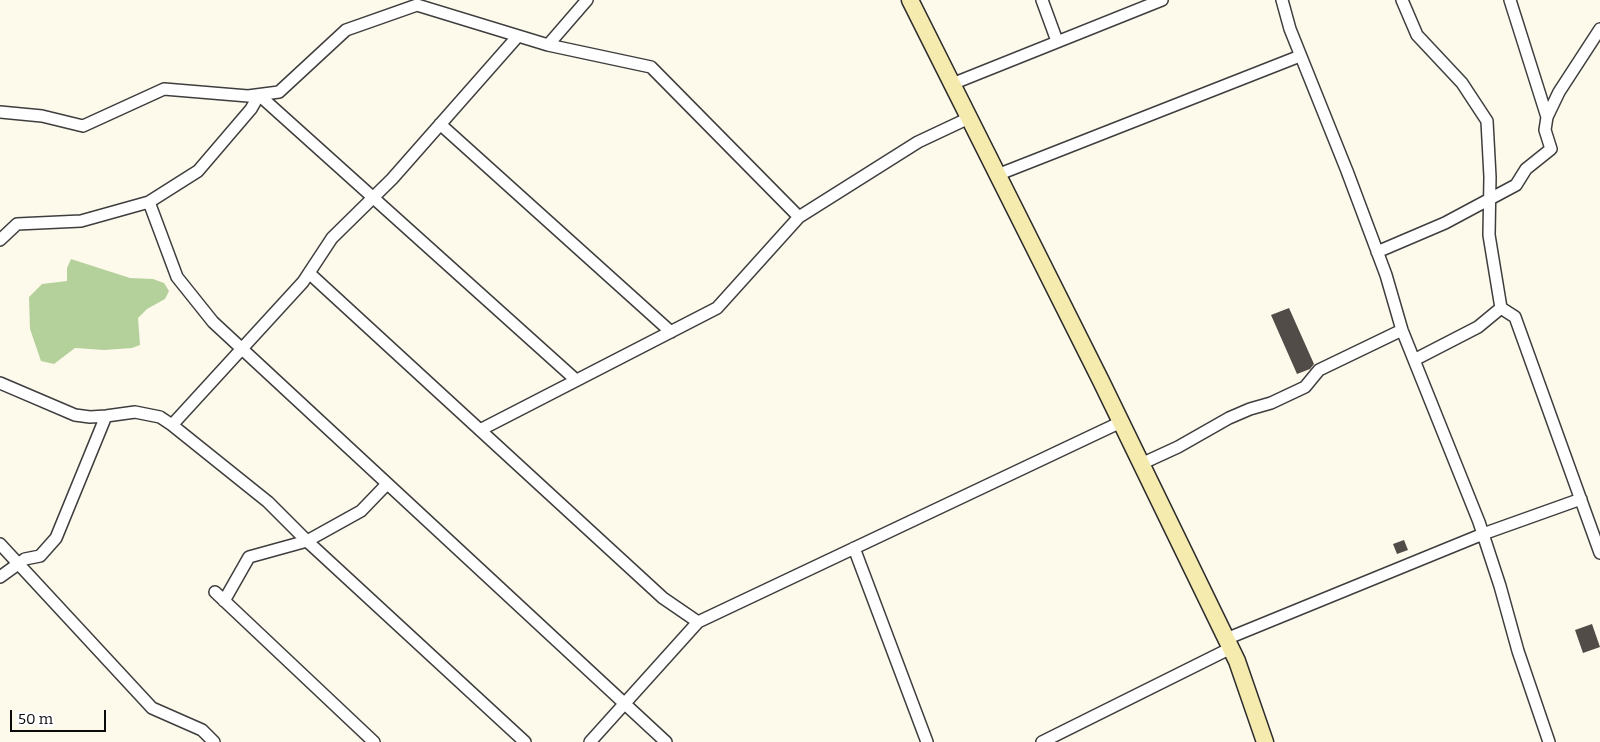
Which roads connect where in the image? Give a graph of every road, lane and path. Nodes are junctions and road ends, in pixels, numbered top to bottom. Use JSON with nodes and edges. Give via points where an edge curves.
{"nodes":[{"id":1,"x":587,"y":0,"type":"edge"},
{"id":2,"x":910,"y":0,"type":"edge"},
{"id":3,"x":1042,"y":0,"type":"edge"},
{"id":4,"x":1162,"y":0,"type":"edge"},
{"id":5,"x":1282,"y":0,"type":"edge"},
{"id":6,"x":1402,"y":0,"type":"edge"},
{"id":7,"x":1510,"y":0,"type":"edge"},
{"id":8,"x":419,"y":3,"type":"edge"},
{"id":9,"x":1600,"y":29,"type":"edge"},
{"id":10,"x":518,"y":36,"type":"junction"},
{"id":11,"x":1057,"y":42,"type":"junction"},
{"id":12,"x":548,"y":45,"type":"junction"},
{"id":13,"x":1300,"y":56,"type":"junction"},
{"id":14,"x":952,"y":84,"type":"junction"},
{"id":15,"x":259,"y":95,"type":"junction"},
{"id":16,"x":0,"y":112,"type":"edge"},
{"id":17,"x":1547,"y":117,"type":"junction"},
{"id":18,"x":969,"y":118,"type":"junction"},
{"id":19,"x":440,"y":124,"type":"junction"},
{"id":20,"x":997,"y":175,"type":"junction"},
{"id":21,"x":374,"y":197,"type":"junction"},
{"id":22,"x":1489,"y":200,"type":"junction"},
{"id":23,"x":149,"y":202,"type":"junction"},
{"id":24,"x":799,"y":217,"type":"junction"},
{"id":25,"x":0,"y":240,"type":"edge"},
{"id":26,"x":1377,"y":252,"type":"junction"},
{"id":27,"x":309,"y":273,"type":"junction"},
{"id":28,"x":1501,"y":308,"type":"junction"},
{"id":29,"x":1402,"y":330,"type":"junction"},
{"id":30,"x":671,"y":332,"type":"junction"},
{"id":31,"x":242,"y":349,"type":"junction"},
{"id":32,"x":1414,"y":360,"type":"junction"},
{"id":33,"x":576,"y":380,"type":"junction"},
{"id":34,"x":0,"y":383,"type":"edge"},
{"id":35,"x":106,"y":416,"type":"junction"},
{"id":36,"x":1121,"y":422,"type":"junction"},
{"id":37,"x":172,"y":424,"type":"junction"},
{"id":38,"x":480,"y":430,"type":"junction"},
{"id":39,"x":1141,"y":464,"type":"junction"},
{"id":40,"x":387,"y":484,"type":"junction"},
{"id":41,"x":1580,"y":499,"type":"junction"},
{"id":42,"x":1482,"y":534,"type":"junction"},
{"id":43,"x":307,"y":541,"type":"junction"},
{"id":44,"x":0,"y":544,"type":"edge"},
{"id":45,"x":854,"y":548,"type":"junction"},
{"id":46,"x":1600,"y":553,"type":"edge"},
{"id":47,"x":18,"y":564,"type":"junction"},
{"id":48,"x":0,"y":577,"type":"edge"},
{"id":49,"x":215,"y":592,"type":"dead end"},
{"id":50,"x":224,"y":601,"type":"junction"},
{"id":51,"x":698,"y":622,"type":"junction"},
{"id":52,"x":1229,"y":643,"type":"junction"},
{"id":53,"x":624,"y":703,"type":"junction"},
{"id":54,"x":214,"y":742,"type":"edge"},
{"id":55,"x":374,"y":742,"type":"edge"},
{"id":56,"x":525,"y":742,"type":"edge"},
{"id":57,"x":590,"y":742,"type":"edge"},
{"id":58,"x":666,"y":742,"type":"edge"},
{"id":59,"x":927,"y":742,"type":"edge"},
{"id":60,"x":1042,"y":742,"type":"edge"},
{"id":61,"x":1265,"y":742,"type":"edge"},
{"id":62,"x":1549,"y":742,"type":"edge"}],
"edges":[{"from":1,"to":12,"type":"street"},
{"from":2,"to":14,"type":"street"},
{"from":3,"to":11,"type":"street"},
{"from":4,"to":11,"type":"street"},
{"from":5,"to":13,"type":"street"},
{"from":6,"to":22,"type":"street","via":[[1417,35],[1462,83],[1487,120]]},
{"from":7,"to":17,"type":"street"},
{"from":8,"to":10,"type":"street"},
{"from":8,"to":15,"type":"street","via":[[346,30],[279,92]]},
{"from":9,"to":17,"type":"street","via":[[1559,92]]},
{"from":10,"to":12,"type":"street"},
{"from":10,"to":19,"type":"street"},
{"from":11,"to":14,"type":"street"},
{"from":12,"to":24,"type":"street","via":[[651,67]]},
{"from":13,"to":20,"type":"street"},
{"from":13,"to":26,"type":"street"},
{"from":14,"to":18,"type":"street"},
{"from":15,"to":16,"type":"street","via":[[164,89],[83,126],[42,116]]},
{"from":15,"to":21,"type":"street"},
{"from":15,"to":23,"type":"street","via":[[251,109],[198,171]]},
{"from":17,"to":22,"type":"street","via":[[1545,130],[1551,149],[1526,169],[1516,185]]},
{"from":18,"to":20,"type":"street"},
{"from":18,"to":24,"type":"street","via":[[918,142]]},
{"from":19,"to":21,"type":"street"},
{"from":19,"to":30,"type":"street"},
{"from":20,"to":36,"type":"street"},
{"from":21,"to":27,"type":"street","via":[[332,238]]},
{"from":21,"to":33,"type":"street"},
{"from":22,"to":26,"type":"street","via":[[1446,223]]},
{"from":22,"to":28,"type":"street","via":[[1489,235]]},
{"from":23,"to":25,"type":"street","via":[[81,221],[17,224]]},
{"from":23,"to":31,"type":"street","via":[[177,277],[213,322]]},
{"from":24,"to":30,"type":"street","via":[[717,308]]},
{"from":26,"to":29,"type":"street"},
{"from":27,"to":31,"type":"street"},
{"from":27,"to":38,"type":"street"},
{"from":28,"to":32,"type":"street","via":[[1478,327]]},
{"from":28,"to":41,"type":"street","via":[[1515,317]]},
{"from":29,"to":32,"type":"street"},
{"from":29,"to":39,"type":"street","via":[[1319,370],[1305,387],[1229,418]]},
{"from":30,"to":33,"type":"street"},
{"from":31,"to":37,"type":"street"},
{"from":31,"to":40,"type":"street"},
{"from":32,"to":42,"type":"street"},
{"from":33,"to":38,"type":"street"},
{"from":34,"to":35,"type":"street","via":[[75,415]]},
{"from":35,"to":37,"type":"street","via":[[135,412],[160,417]]},
{"from":35,"to":47,"type":"street","via":[[56,538],[40,556]]},
{"from":36,"to":39,"type":"street"},
{"from":36,"to":45,"type":"street"},
{"from":37,"to":43,"type":"street","via":[[268,502]]},
{"from":38,"to":51,"type":"street","via":[[663,598]]},
{"from":39,"to":52,"type":"street"},
{"from":40,"to":43,"type":"street","via":[[361,511]]},
{"from":40,"to":53,"type":"street"},
{"from":41,"to":42,"type":"street"},
{"from":41,"to":46,"type":"street"},
{"from":42,"to":52,"type":"street"},
{"from":42,"to":62,"type":"street"},
{"from":43,"to":50,"type":"street","via":[[248,558]]},
{"from":43,"to":56,"type":"street"},
{"from":44,"to":47,"type":"street"},
{"from":45,"to":51,"type":"street"},
{"from":45,"to":59,"type":"street"},
{"from":47,"to":48,"type":"street"},
{"from":47,"to":54,"type":"street","via":[[152,708],[202,730]]},
{"from":49,"to":50,"type":"street"},
{"from":50,"to":55,"type":"street"},
{"from":51,"to":53,"type":"street"},
{"from":52,"to":60,"type":"street"},
{"from":52,"to":61,"type":"street"},
{"from":53,"to":57,"type":"street"},
{"from":53,"to":58,"type":"street"}]}
